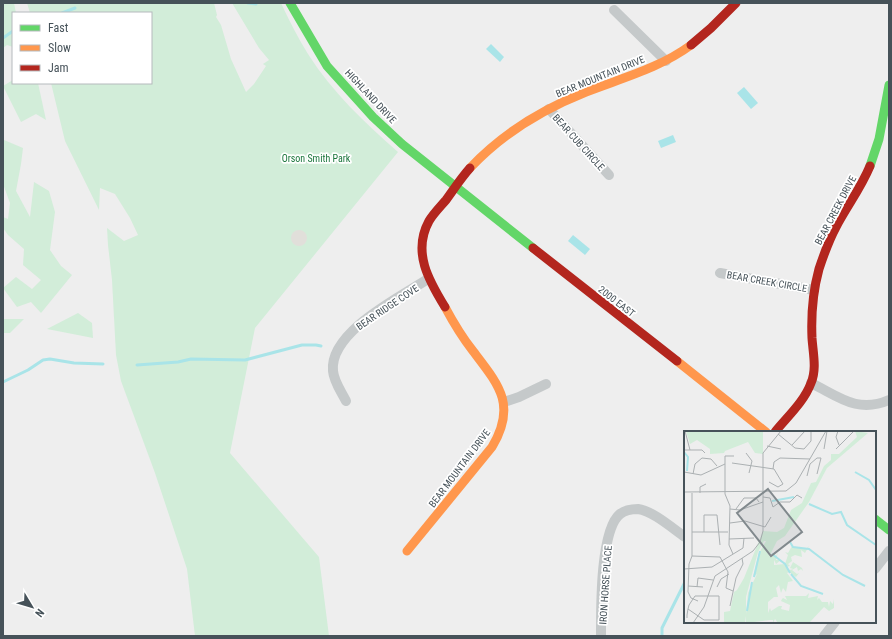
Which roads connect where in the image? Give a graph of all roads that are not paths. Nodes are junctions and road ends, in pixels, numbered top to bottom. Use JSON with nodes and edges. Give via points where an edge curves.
{"nodes":[{"id":1,"x":290,"y":3,"type":"edge"},
{"id":2,"x":736,"y":3,"type":"edge"},
{"id":3,"x":614,"y":10,"type":"dead end"},
{"id":4,"x":666,"y":61,"type":"junction"},
{"id":5,"x":889,"y":85,"type":"edge"},
{"id":6,"x":549,"y":109,"type":"junction"},
{"id":7,"x":609,"y":175,"type":"dead end"},
{"id":8,"x":455,"y":187,"type":"junction"},
{"id":9,"x":720,"y":272,"type":"dead end"},
{"id":10,"x":428,"y":279,"type":"junction"},
{"id":11,"x":814,"y":290,"type":"junction"},
{"id":12,"x":811,"y":383,"type":"junction"},
{"id":13,"x":546,"y":384,"type":"dead end"},
{"id":14,"x":889,"y":400,"type":"edge"},
{"id":15,"x":346,"y":401,"type":"dead end"},
{"id":16,"x":504,"y":402,"type":"junction"},
{"id":17,"x":765,"y":431,"type":"edge"},
{"id":18,"x":776,"y":431,"type":"edge"},
{"id":19,"x":876,"y":520,"type":"edge"},
{"id":20,"x":889,"y":530,"type":"edge"},
{"id":21,"x":684,"y":536,"type":"edge"},
{"id":22,"x":407,"y":551,"type":"dead end"},
{"id":23,"x":889,"y":551,"type":"edge"},
{"id":24,"x":876,"y":568,"type":"edge"},
{"id":25,"x":834,"y":623,"type":"edge"},
{"id":26,"x":601,"y":636,"type":"edge"},
{"id":27,"x":824,"y":636,"type":"edge"}],
"edges":[{"from":1,"to":8,"type":"street","name":"HIGHLAND DRIVE","via":[[332,72],[373,117]]},
{"from":2,"to":4,"type":"street","name":"BEAR MOUNTAIN DRIVE","via":[[704,35]]},
{"from":3,"to":4,"type":"street"},
{"from":4,"to":6,"type":"street","name":"BEAR MOUNTAIN DRIVE"},
{"from":5,"to":11,"type":"street","name":"BEAR CREEK DRIVE","via":[[870,165],[861,186],[832,235],[820,265]]},
{"from":6,"to":7,"type":"street","name":"BEAR CUB CIRCLE"},
{"from":6,"to":8,"type":"street","name":"BEAR MOUNTAIN DRIVE","via":[[525,123],[484,154]]},
{"from":8,"to":10,"type":"street","name":"BEAR MOUNTAIN DRIVE","via":[[424,233],[422,259]]},
{"from":8,"to":17,"type":"street","name":"2000 EAST"},
{"from":9,"to":11,"type":"street","name":"BEAR CREEK CIRCLE"},
{"from":10,"to":15,"type":"street","name":"BEAR RIDGE COVE","via":[[358,326],[338,347],[333,370],[335,381]]},
{"from":10,"to":16,"type":"street","name":"BEAR MOUNTAIN DRIVE","via":[[472,349],[496,380]]},
{"from":11,"to":12,"type":"street","name":"BEAR CREEK DRIVE","via":[[814,371]]},
{"from":12,"to":14,"type":"street","via":[[847,402],[878,404]]},
{"from":12,"to":18,"type":"street","name":"BEAR CREEK DRIVE"},
{"from":13,"to":16,"type":"street","via":[[519,398]]},
{"from":16,"to":22,"type":"street","name":"BEAR MOUNTAIN DRIVE","via":[[504,419],[495,442]]},
{"from":19,"to":20,"type":"street"},
{"from":21,"to":26,"type":"street","name":"IRON HORSE PLACE","via":[[654,516],[640,510],[632,509],[620,514],[608,540],[603,576]]},
{"from":23,"to":24,"type":"street"},
{"from":25,"to":27,"type":"street"}]}
